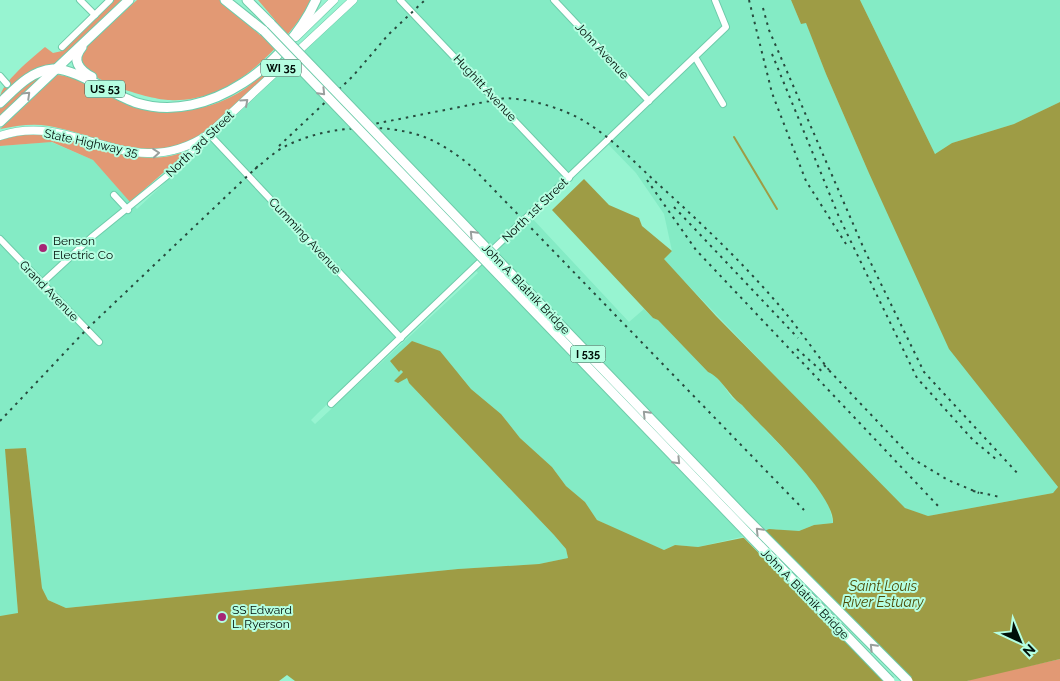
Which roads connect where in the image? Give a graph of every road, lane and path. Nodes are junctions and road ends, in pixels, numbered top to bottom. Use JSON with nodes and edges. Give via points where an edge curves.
{"nodes":[{"id":1,"x":80,"y":0,"type":"edge"},
{"id":2,"x":110,"y":0,"type":"edge"},
{"id":3,"x":129,"y":0,"type":"edge"},
{"id":4,"x":226,"y":0,"type":"edge"},
{"id":5,"x":236,"y":0,"type":"edge"},
{"id":6,"x":249,"y":0,"type":"edge"},
{"id":7,"x":316,"y":0,"type":"edge"},
{"id":8,"x":334,"y":0,"type":"edge"},
{"id":9,"x":353,"y":0,"type":"edge"},
{"id":10,"x":400,"y":0,"type":"edge"},
{"id":11,"x":554,"y":0,"type":"edge"},
{"id":12,"x":709,"y":0,"type":"edge"},
{"id":13,"x":715,"y":0,"type":"edge"},
{"id":14,"x":118,"y":9,"type":"junction"},
{"id":15,"x":719,"y":10,"type":"junction"},
{"id":16,"x":95,"y":15,"type":"junction"},
{"id":17,"x":268,"y":28,"type":"junction"},
{"id":18,"x":291,"y":42,"type":"junction"},
{"id":19,"x":62,"y":47,"type":"dead end"},
{"id":20,"x":695,"y":57,"type":"junction"},
{"id":21,"x":54,"y":69,"type":"junction"},
{"id":22,"x":0,"y":76,"type":"edge"},
{"id":23,"x":7,"y":84,"type":"dead end"},
{"id":24,"x":649,"y":101,"type":"junction"},
{"id":25,"x":0,"y":103,"type":"edge"},
{"id":26,"x":723,"y":104,"type":"dead end"},
{"id":27,"x":156,"y":106,"type":"junction"},
{"id":28,"x":0,"y":122,"type":"edge"},
{"id":29,"x":209,"y":134,"type":"junction"},
{"id":30,"x":0,"y":136,"type":"edge"},
{"id":31,"x":569,"y":178,"type":"junction"},
{"id":32,"x":114,"y":195,"type":"dead end"},
{"id":33,"x":128,"y":210,"type":"junction"},
{"id":34,"x":0,"y":239,"type":"edge"},
{"id":35,"x":42,"y":283,"type":"junction"},
{"id":36,"x":401,"y":338,"type":"junction"},
{"id":37,"x":99,"y":342,"type":"dead end"},
{"id":38,"x":331,"y":404,"type":"dead end"},
{"id":39,"x":890,"y":681,"type":"edge"},
{"id":40,"x":908,"y":681,"type":"edge"}],
"edges":[{"from":1,"to":16,"type":"street"},
{"from":2,"to":16,"type":"street"},
{"from":3,"to":14,"type":"highway"},
{"from":4,"to":17,"type":"highway"},
{"from":5,"to":17,"type":"highway","number":"I 535"},
{"from":6,"to":17,"type":"highway"},
{"from":7,"to":18,"type":"highway","number":"US 53"},
{"from":8,"to":18,"type":"main road","name":"North 3rd Street","number":"WI 35"},
{"from":29,"to":9,"type":"main road","name":"North 3rd Street","number":"WI 35","one_way":true},
{"from":10,"to":31,"type":"street","name":"Hughitt Avenue"},
{"from":11,"to":24,"type":"street","name":"John Avenue"},
{"from":12,"to":15,"type":"street"},
{"from":13,"to":15,"type":"street"},
{"from":14,"to":21,"type":"highway"},
{"from":14,"to":27,"type":"highway","via":[[80,48],[77,63],[93,78]]},
{"from":15,"to":20,"type":"street","name":"North 1st Street","via":[[726,28]]},
{"from":16,"to":19,"type":"street"},
{"from":17,"to":39,"type":"highway","name":"John A. Blatnik Bridge","number":"I 535","one_way":true,"bridge":true},
{"from":40,"to":17,"type":"highway","name":"John A. Blatnik Bridge","number":"I 535","one_way":true,"bridge":true},
{"from":18,"to":27,"type":"highway","name":"North 3rd Street","number":"US 53","via":[[229,92],[209,100]]},
{"from":20,"to":24,"type":"street","name":"North 1st Street"},
{"from":20,"to":26,"type":"street"},
{"from":21,"to":25,"type":"highway","via":[[33,75]]},
{"from":21,"to":27,"type":"highway","number":"US 53","via":[[138,103]]},
{"from":28,"to":21,"type":"highway","one_way":true},
{"from":22,"to":23,"type":"street"},
{"from":24,"to":31,"type":"street","name":"North 1st Street"},
{"from":30,"to":29,"type":"main road","name":"State Highway 35","number":"WI 35","one_way":true,"via":[[25,131],[50,132],[152,154],[179,149]]},
{"from":29,"to":33,"type":"street","name":"North 3rd Street"},
{"from":29,"to":36,"type":"street","name":"Cumming Avenue"},
{"from":31,"to":36,"type":"street","name":"North 1st Street"},
{"from":32,"to":33,"type":"street"},
{"from":33,"to":35,"type":"street","name":"North 3rd Street","via":[[90,238]]},
{"from":34,"to":35,"type":"street","name":"Grand Avenue"},
{"from":35,"to":37,"type":"street","name":"Grand Avenue"},
{"from":36,"to":38,"type":"street","name":"North 1st Street"}]}
